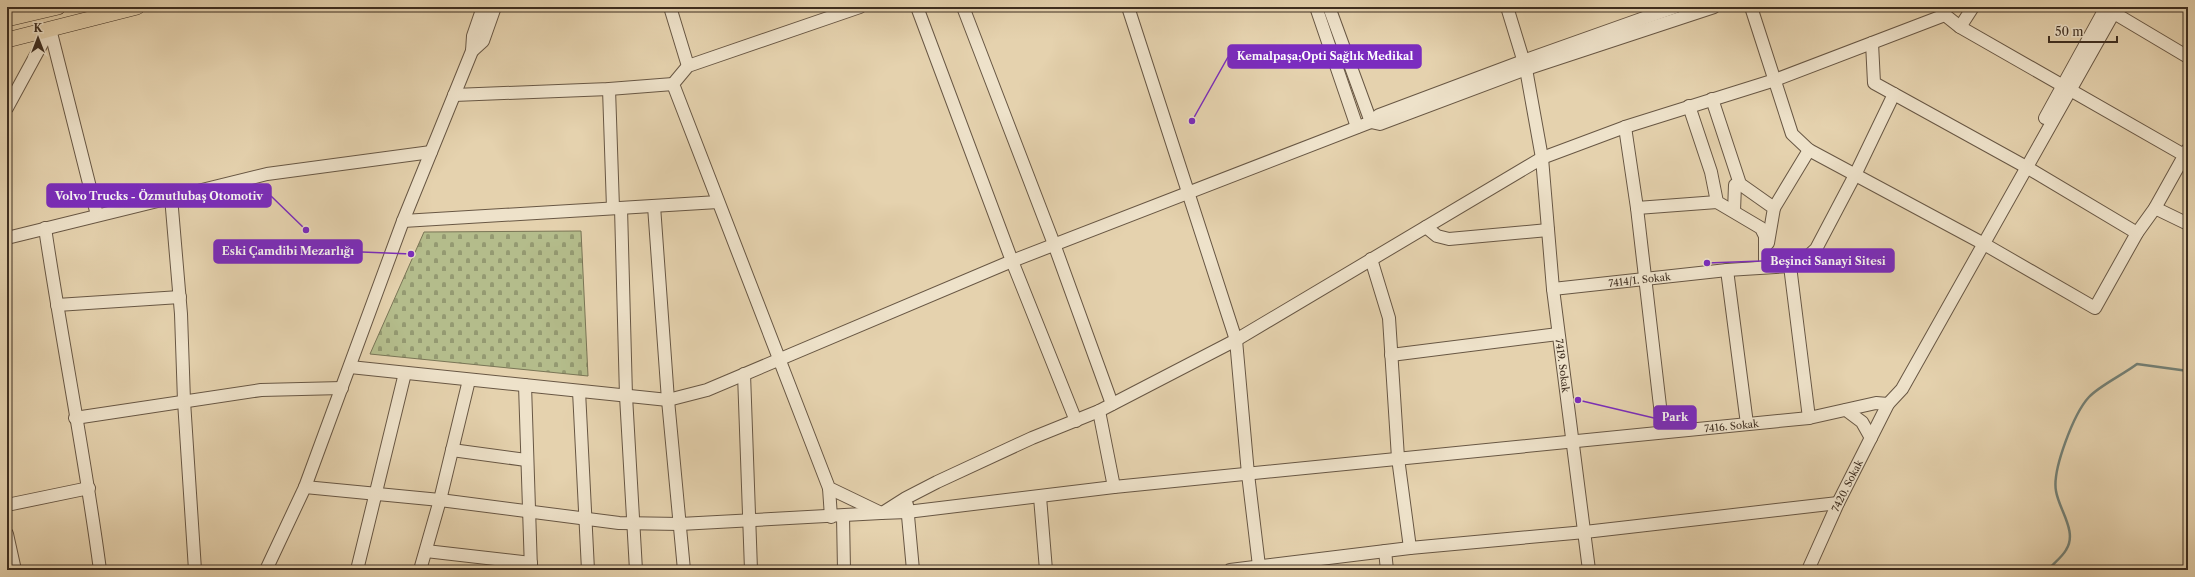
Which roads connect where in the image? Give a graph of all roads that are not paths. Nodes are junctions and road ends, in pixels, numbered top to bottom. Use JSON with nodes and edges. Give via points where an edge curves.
{"nodes":[{"id":1,"x":58,"y":7,"type":"edge"},
{"id":2,"x":137,"y":7,"type":"edge"},
{"id":3,"x":484,"y":7,"type":"edge"},
{"id":4,"x":495,"y":7,"type":"edge"},
{"id":5,"x":670,"y":7,"type":"edge"},
{"id":6,"x":860,"y":7,"type":"edge"},
{"id":7,"x":917,"y":7,"type":"edge"},
{"id":8,"x":963,"y":7,"type":"edge"},
{"id":9,"x":1128,"y":7,"type":"edge"},
{"id":10,"x":1316,"y":7,"type":"edge"},
{"id":11,"x":1329,"y":7,"type":"edge"},
{"id":12,"x":1507,"y":7,"type":"edge"},
{"id":13,"x":1675,"y":7,"type":"edge"},
{"id":14,"x":1714,"y":7,"type":"edge"},
{"id":15,"x":1750,"y":7,"type":"edge"},
{"id":16,"x":1973,"y":7,"type":"edge"},
{"id":17,"x":2112,"y":9,"type":"edge"},
{"id":18,"x":1944,"y":11,"type":"edge"},
{"id":19,"x":7,"y":19,"type":"edge"},
{"id":20,"x":1960,"y":27,"type":"junction"},
{"id":21,"x":50,"y":28,"type":"junction"},
{"id":22,"x":7,"y":40,"type":"edge"},
{"id":23,"x":1872,"y":43,"type":"junction"},
{"id":24,"x":472,"y":50,"type":"junction"},
{"id":25,"x":2188,"y":57,"type":"edge"},
{"id":26,"x":1524,"y":65,"type":"junction"},
{"id":27,"x":688,"y":66,"type":"junction"},
{"id":28,"x":1775,"y":80,"type":"junction"},
{"id":29,"x":673,"y":84,"type":"junction"},
{"id":30,"x":2066,"y":88,"type":"junction"},
{"id":31,"x":609,"y":89,"type":"junction"},
{"id":32,"x":1894,"y":94,"type":"junction"},
{"id":33,"x":454,"y":95,"type":"junction"},
{"id":34,"x":1712,"y":99,"type":"junction"},
{"id":35,"x":1689,"y":106,"type":"junction"},
{"id":36,"x":7,"y":108,"type":"edge"},
{"id":37,"x":1371,"y":122,"type":"junction"},
{"id":38,"x":1357,"y":127,"type":"junction"},
{"id":39,"x":1625,"y":127,"type":"junction"},
{"id":40,"x":1809,"y":150,"type":"junction"},
{"id":41,"x":431,"y":152,"type":"junction"},
{"id":42,"x":2186,"y":152,"type":"edge"},
{"id":43,"x":1542,"y":158,"type":"junction"},
{"id":44,"x":2024,"y":166,"type":"junction"},
{"id":45,"x":1855,"y":176,"type":"junction"},
{"id":46,"x":1738,"y":184,"type":"junction"},
{"id":47,"x":1715,"y":187,"type":"junction"},
{"id":48,"x":1189,"y":192,"type":"junction"},
{"id":49,"x":171,"y":197,"type":"junction"},
{"id":50,"x":718,"y":202,"type":"junction"},
{"id":51,"x":1717,"y":202,"type":"junction"},
{"id":52,"x":654,"y":206,"type":"junction"},
{"id":53,"x":617,"y":208,"type":"junction"},
{"id":54,"x":1637,"y":208,"type":"junction"},
{"id":55,"x":1774,"y":208,"type":"junction"},
{"id":56,"x":2155,"y":208,"type":"junction"},
{"id":57,"x":1734,"y":211,"type":"junction"},
{"id":58,"x":97,"y":215,"type":"junction"},
{"id":59,"x":403,"y":221,"type":"junction"},
{"id":60,"x":2188,"y":224,"type":"edge"},
{"id":61,"x":1426,"y":227,"type":"junction"},
{"id":62,"x":45,"y":228,"type":"junction"},
{"id":63,"x":1548,"y":230,"type":"junction"},
{"id":64,"x":2137,"y":234,"type":"junction"},
{"id":65,"x":7,"y":238,"type":"edge"},
{"id":66,"x":1981,"y":243,"type":"junction"},
{"id":67,"x":1054,"y":244,"type":"junction"},
{"id":68,"x":1371,"y":259,"type":"junction"},
{"id":69,"x":1012,"y":261,"type":"junction"},
{"id":70,"x":1790,"y":266,"type":"junction"},
{"id":71,"x":1765,"y":267,"type":"junction"},
{"id":72,"x":1727,"y":270,"type":"junction"},
{"id":73,"x":1644,"y":279,"type":"junction"},
{"id":74,"x":1553,"y":289,"type":"junction"},
{"id":75,"x":180,"y":298,"type":"junction"},
{"id":76,"x":57,"y":305,"type":"junction"},
{"id":77,"x":1558,"y":334,"type":"junction"},
{"id":78,"x":1236,"y":340,"type":"junction"},
{"id":79,"x":1391,"y":355,"type":"junction"},
{"id":80,"x":778,"y":360,"type":"junction"},
{"id":81,"x":350,"y":367,"type":"junction"},
{"id":82,"x":405,"y":373,"type":"junction"},
{"id":83,"x":744,"y":374,"type":"junction"},
{"id":84,"x":469,"y":380,"type":"junction"},
{"id":85,"x":525,"y":385,"type":"junction"},
{"id":86,"x":342,"y":388,"type":"junction"},
{"id":87,"x":579,"y":391,"type":"junction"},
{"id":88,"x":626,"y":396,"type":"junction"},
{"id":89,"x":668,"y":400,"type":"junction"},
{"id":90,"x":184,"y":401,"type":"junction"},
{"id":91,"x":1112,"y":404,"type":"junction"},
{"id":92,"x":1889,"y":404,"type":"junction"},
{"id":93,"x":1846,"y":410,"type":"junction"},
{"id":94,"x":1099,"y":411,"type":"junction"},
{"id":95,"x":75,"y":418,"type":"junction"},
{"id":96,"x":1809,"y":418,"type":"junction"},
{"id":97,"x":1076,"y":421,"type":"junction"},
{"id":98,"x":1747,"y":424,"type":"junction"},
{"id":99,"x":1663,"y":432,"type":"junction"},
{"id":100,"x":1871,"y":438,"type":"junction"},
{"id":101,"x":1573,"y":442,"type":"junction"},
{"id":102,"x":452,"y":450,"type":"junction"},
{"id":103,"x":1398,"y":458,"type":"junction"},
{"id":104,"x":526,"y":460,"type":"junction"},
{"id":105,"x":1248,"y":474,"type":"junction"},
{"id":106,"x":305,"y":487,"type":"junction"},
{"id":107,"x":1114,"y":487,"type":"junction"},
{"id":108,"x":89,"y":488,"type":"junction"},
{"id":109,"x":829,"y":488,"type":"junction"},
{"id":110,"x":376,"y":494,"type":"junction"},
{"id":111,"x":1040,"y":497,"type":"junction"},
{"id":112,"x":906,"y":498,"type":"junction"},
{"id":113,"x":440,"y":500,"type":"junction"},
{"id":114,"x":1838,"y":503,"type":"junction"},
{"id":115,"x":7,"y":505,"type":"edge"},
{"id":116,"x":907,"y":512,"type":"junction"},
{"id":117,"x":529,"y":513,"type":"junction"},
{"id":118,"x":882,"y":513,"type":"junction"},
{"id":119,"x":843,"y":516,"type":"junction"},
{"id":120,"x":830,"y":517,"type":"junction"},
{"id":121,"x":585,"y":520,"type":"junction"},
{"id":122,"x":749,"y":521,"type":"junction"},
{"id":123,"x":632,"y":523,"type":"junction"},
{"id":124,"x":680,"y":524,"type":"junction"},
{"id":125,"x":1585,"y":532,"type":"junction"},
{"id":126,"x":7,"y":534,"type":"edge"},
{"id":127,"x":1410,"y":548,"type":"junction"},
{"id":128,"x":426,"y":551,"type":"junction"},
{"id":129,"x":1385,"y":551,"type":"junction"},
{"id":130,"x":531,"y":566,"type":"edge"},
{"id":131,"x":1259,"y":566,"type":"junction"},
{"id":132,"x":1245,"y":569,"type":"edge"},
{"id":133,"x":15,"y":570,"type":"edge"},
{"id":134,"x":100,"y":570,"type":"edge"},
{"id":135,"x":195,"y":570,"type":"edge"},
{"id":136,"x":266,"y":570,"type":"edge"},
{"id":137,"x":357,"y":570,"type":"edge"},
{"id":138,"x":420,"y":570,"type":"edge"},
{"id":139,"x":588,"y":570,"type":"edge"},
{"id":140,"x":636,"y":570,"type":"edge"},
{"id":141,"x":684,"y":570,"type":"edge"},
{"id":142,"x":751,"y":570,"type":"edge"},
{"id":143,"x":844,"y":570,"type":"edge"},
{"id":144,"x":913,"y":570,"type":"edge"},
{"id":145,"x":1046,"y":570,"type":"edge"},
{"id":146,"x":1230,"y":570,"type":"edge"},
{"id":147,"x":1388,"y":570,"type":"edge"},
{"id":148,"x":1589,"y":570,"type":"edge"},
{"id":149,"x":1806,"y":570,"type":"edge"}],
"edges":[{"from":1,"to":19,"type":"main road"},
{"from":2,"to":21,"type":"main road"},
{"from":3,"to":24,"type":"street","via":[[473,36]]},
{"from":4,"to":24,"type":"street","via":[[483,41]]},
{"from":5,"to":27,"type":"street"},
{"from":6,"to":27,"type":"street"},
{"from":7,"to":69,"type":"street"},
{"from":8,"to":67,"type":"street"},
{"from":9,"to":48,"type":"street"},
{"from":10,"to":38,"type":"street"},
{"from":11,"to":37,"type":"street"},
{"from":12,"to":26,"type":"street","name":"7419. Sokak"},
{"from":13,"to":26,"type":"street"},
{"from":14,"to":26,"type":"street"},
{"from":15,"to":28,"type":"street"},
{"from":16,"to":20,"type":"street"},
{"from":17,"to":25,"type":"street"},
{"from":17,"to":30,"type":"street","name":"7420. Sokak"},
{"from":18,"to":20,"type":"street"},
{"from":18,"to":23,"type":"street"},
{"from":20,"to":30,"type":"street"},
{"from":21,"to":22,"type":"main road"},
{"from":21,"to":36,"type":"street"},
{"from":21,"to":58,"type":"street"},
{"from":23,"to":28,"type":"street"},
{"from":23,"to":32,"type":"street","via":[[1874,83]]},
{"from":24,"to":33,"type":"street"},
{"from":26,"to":37,"type":"street","via":[[1379,115]]},
{"from":26,"to":43,"type":"street","name":"7419. Sokak"},
{"from":27,"to":29,"type":"street"},
{"from":28,"to":34,"type":"street"},
{"from":28,"to":40,"type":"street","via":[[1792,134]]},
{"from":29,"to":31,"type":"street"},
{"from":29,"to":50,"type":"street"},
{"from":30,"to":42,"type":"street"},
{"from":30,"to":44,"type":"street","name":"7420. Sokak"},
{"from":31,"to":33,"type":"street"},
{"from":31,"to":53,"type":"street"},
{"from":32,"to":44,"type":"street"},
{"from":32,"to":45,"type":"street"},
{"from":33,"to":41,"type":"street"},
{"from":34,"to":35,"type":"street"},
{"from":34,"to":46,"type":"street"},
{"from":35,"to":39,"type":"street"},
{"from":35,"to":47,"type":"street"},
{"from":37,"to":38,"type":"street"},
{"from":38,"to":48,"type":"street"},
{"from":39,"to":43,"type":"street"},
{"from":39,"to":54,"type":"street"},
{"from":40,"to":45,"type":"street"},
{"from":40,"to":55,"type":"street"},
{"from":41,"to":49,"type":"street","via":[[266,174]]},
{"from":41,"to":59,"type":"street"},
{"from":42,"to":56,"type":"street"},
{"from":43,"to":61,"type":"street"},
{"from":43,"to":63,"type":"street","name":"7419. Sokak"},
{"from":44,"to":64,"type":"street"},
{"from":44,"to":66,"type":"street","name":"7420. Sokak"},
{"from":45,"to":66,"type":"street"},
{"from":45,"to":70,"type":"street","via":[[1816,249],[1806,258]]},
{"from":46,"to":47,"type":"street"},
{"from":46,"to":55,"type":"street"},
{"from":46,"to":57,"type":"street"},
{"from":47,"to":51,"type":"street"},
{"from":48,"to":67,"type":"street"},
{"from":48,"to":78,"type":"street"},
{"from":49,"to":58,"type":"street"},
{"from":49,"to":75,"type":"street"},
{"from":50,"to":52,"type":"street"},
{"from":50,"to":80,"type":"street"},
{"from":51,"to":54,"type":"street"},
{"from":51,"to":57,"type":"street"},
{"from":52,"to":53,"type":"street"},
{"from":52,"to":89,"type":"street"},
{"from":53,"to":59,"type":"street"},
{"from":53,"to":88,"type":"street"},
{"from":54,"to":73,"type":"street"},
{"from":55,"to":71,"type":"street"},
{"from":56,"to":60,"type":"street"},
{"from":56,"to":64,"type":"street"},
{"from":57,"to":71,"type":"street","via":[[1761,228],[1765,236]]},
{"from":58,"to":62,"type":"street"},
{"from":59,"to":81,"type":"street"},
{"from":61,"to":63,"type":"street","via":[[1437,236],[1449,240]]},
{"from":61,"to":68,"type":"street"},
{"from":62,"to":65,"type":"street"},
{"from":62,"to":76,"type":"street"},
{"from":63,"to":74,"type":"street","name":"7419. Sokak"},
{"from":64,"to":66,"type":"street","via":[[2096,308]]},
{"from":66,"to":92,"type":"street","name":"7420. Sokak","via":[[1902,389]]},
{"from":67,"to":69,"type":"street"},
{"from":67,"to":91,"type":"street"},
{"from":68,"to":78,"type":"street"},
{"from":68,"to":79,"type":"street","via":[[1389,318]]},
{"from":69,"to":80,"type":"street"},
{"from":69,"to":97,"type":"street"},
{"from":70,"to":71,"type":"street","name":"7414/1. Sokak"},
{"from":70,"to":96,"type":"street"},
{"from":71,"to":72,"type":"street","name":"7414/1. Sokak"},
{"from":72,"to":73,"type":"street","name":"7414/1. Sokak"},
{"from":72,"to":98,"type":"street"},
{"from":73,"to":74,"type":"street","name":"7414/1. Sokak"},
{"from":73,"to":99,"type":"street"},
{"from":74,"to":77,"type":"street","name":"7419. Sokak"},
{"from":75,"to":76,"type":"street"},
{"from":75,"to":90,"type":"street"},
{"from":76,"to":95,"type":"street"},
{"from":77,"to":79,"type":"street"},
{"from":77,"to":101,"type":"street","name":"7419. Sokak"},
{"from":78,"to":91,"type":"street"},
{"from":78,"to":105,"type":"street"},
{"from":79,"to":103,"type":"street"},
{"from":80,"to":83,"type":"street"},
{"from":80,"to":109,"type":"street"},
{"from":81,"to":82,"type":"street"},
{"from":81,"to":86,"type":"street"},
{"from":82,"to":84,"type":"street"},
{"from":82,"to":110,"type":"street"},
{"from":83,"to":89,"type":"street","via":[[707,390]]},
{"from":83,"to":122,"type":"street"},
{"from":84,"to":85,"type":"street"},
{"from":84,"to":102,"type":"street"},
{"from":85,"to":87,"type":"street"},
{"from":85,"to":104,"type":"street"},
{"from":86,"to":90,"type":"street","via":[[261,390]]},
{"from":86,"to":106,"type":"street"},
{"from":87,"to":88,"type":"street"},
{"from":87,"to":121,"type":"street"},
{"from":88,"to":89,"type":"street"},
{"from":88,"to":123,"type":"street"},
{"from":89,"to":124,"type":"street"},
{"from":90,"to":95,"type":"street"},
{"from":90,"to":135,"type":"street"},
{"from":91,"to":94,"type":"street"},
{"from":92,"to":93,"type":"street","name":"7416. Sokak"},
{"from":92,"to":100,"type":"street","name":"7420. Sokak"},
{"from":93,"to":96,"type":"street","name":"7416. Sokak"},
{"from":93,"to":100,"type":"street","via":[[1862,422]]},
{"from":94,"to":97,"type":"street"},
{"from":94,"to":107,"type":"street"},
{"from":95,"to":108,"type":"street"},
{"from":96,"to":98,"type":"street","name":"7416. Sokak"},
{"from":97,"to":112,"type":"street","via":[[1032,438]]},
{"from":98,"to":99,"type":"street","name":"7416. Sokak"},
{"from":99,"to":101,"type":"street","name":"7416. Sokak"},
{"from":100,"to":114,"type":"street","name":"7420. Sokak"},
{"from":101,"to":103,"type":"street","name":"7416. Sokak"},
{"from":101,"to":125,"type":"street","name":"7419. Sokak"},
{"from":102,"to":104,"type":"street"},
{"from":102,"to":113,"type":"street"},
{"from":103,"to":105,"type":"street","name":"7416. Sokak"},
{"from":103,"to":127,"type":"street"},
{"from":104,"to":117,"type":"street"},
{"from":105,"to":107,"type":"street","name":"7416. Sokak"},
{"from":105,"to":131,"type":"street"},
{"from":106,"to":110,"type":"street","name":"7416. Sokak"},
{"from":106,"to":136,"type":"street"},
{"from":107,"to":111,"type":"street","name":"7416. Sokak"},
{"from":108,"to":115,"type":"street"},
{"from":108,"to":134,"type":"street"},
{"from":109,"to":118,"type":"street"},
{"from":109,"to":120,"type":"street"},
{"from":110,"to":113,"type":"street","name":"7416. Sokak"},
{"from":110,"to":137,"type":"street"},
{"from":111,"to":116,"type":"street","name":"7416. Sokak"},
{"from":111,"to":145,"type":"street"},
{"from":112,"to":116,"type":"street"},
{"from":112,"to":118,"type":"street"},
{"from":113,"to":117,"type":"street","name":"7416. Sokak"},
{"from":113,"to":128,"type":"street"},
{"from":114,"to":125,"type":"street"},
{"from":114,"to":149,"type":"street","name":"7420. Sokak"},
{"from":116,"to":118,"type":"street","name":"7416. Sokak"},
{"from":116,"to":144,"type":"street"},
{"from":117,"to":121,"type":"street","name":"7416. Sokak"},
{"from":117,"to":130,"type":"street"},
{"from":118,"to":119,"type":"street","name":"7416. Sokak"},
{"from":119,"to":120,"type":"street","name":"7416. Sokak"},
{"from":119,"to":143,"type":"street"},
{"from":120,"to":122,"type":"street","name":"7416. Sokak"},
{"from":121,"to":123,"type":"street","name":"7416. Sokak"},
{"from":121,"to":139,"type":"street"},
{"from":122,"to":124,"type":"street","name":"7416. Sokak"},
{"from":122,"to":142,"type":"street"},
{"from":123,"to":124,"type":"street","name":"7416. Sokak"},
{"from":123,"to":140,"type":"street"},
{"from":124,"to":141,"type":"street"},
{"from":125,"to":127,"type":"street"},
{"from":125,"to":148,"type":"street","name":"7419. Sokak"},
{"from":126,"to":133,"type":"street"},
{"from":127,"to":129,"type":"street"},
{"from":128,"to":130,"type":"street"},
{"from":128,"to":138,"type":"street"},
{"from":129,"to":131,"type":"street"},
{"from":129,"to":147,"type":"street"},
{"from":131,"to":132,"type":"street"},
{"from":132,"to":146,"type":"street"}]}
